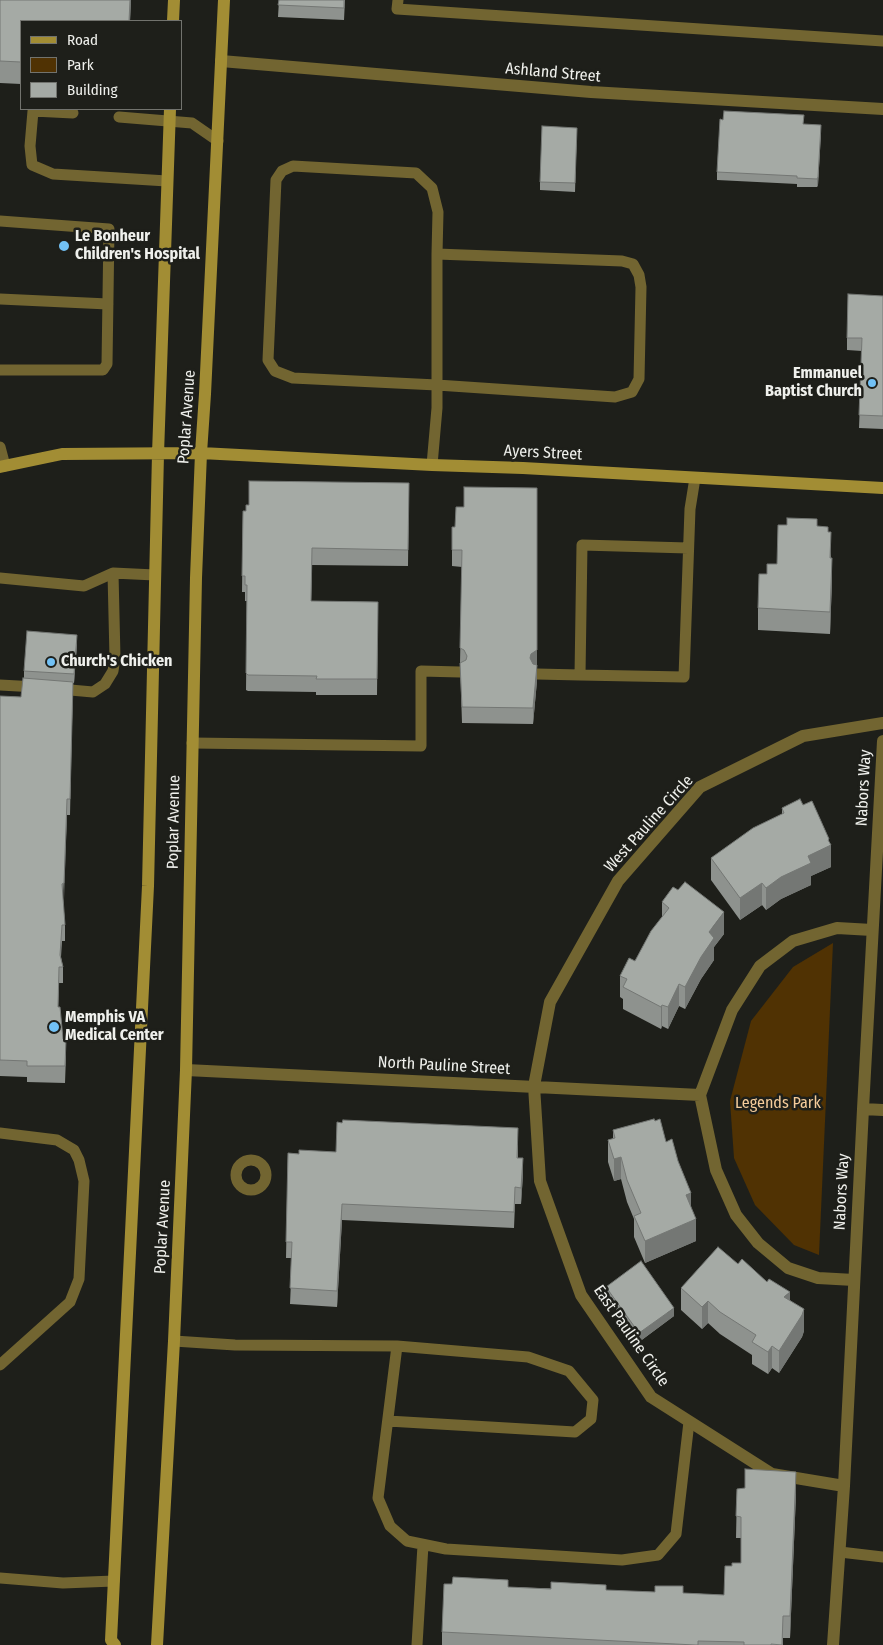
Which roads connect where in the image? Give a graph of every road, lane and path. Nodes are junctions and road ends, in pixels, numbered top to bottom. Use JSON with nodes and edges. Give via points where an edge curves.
{"nodes":[{"id":1,"x":174,"y":0,"type":"edge"},
{"id":2,"x":224,"y":0,"type":"edge"},
{"id":3,"x":398,"y":0,"type":"edge"},
{"id":4,"x":173,"y":20,"type":"edge"},
{"id":5,"x":883,"y":40,"type":"edge"},
{"id":6,"x":221,"y":61,"type":"junction"},
{"id":7,"x":883,"y":108,"type":"edge"},
{"id":8,"x":73,"y":113,"type":"dead end"},
{"id":9,"x":170,"y":114,"type":"edge"},
{"id":10,"x":119,"y":117,"type":"dead end"},
{"id":11,"x":218,"y":141,"type":"junction"},
{"id":12,"x":167,"y":180,"type":"junction"},
{"id":13,"x":0,"y":222,"type":"edge"},
{"id":14,"x":437,"y":254,"type":"junction"},
{"id":15,"x":0,"y":299,"type":"edge"},
{"id":16,"x":108,"y":304,"type":"junction"},
{"id":17,"x":0,"y":370,"type":"edge"},
{"id":18,"x":437,"y":386,"type":"junction"},
{"id":19,"x":0,"y":448,"type":"edge"},
{"id":20,"x":201,"y":453,"type":"junction"},
{"id":21,"x":158,"y":454,"type":"junction"},
{"id":22,"x":432,"y":465,"type":"junction"},
{"id":23,"x":3,"y":467,"type":"edge"},
{"id":24,"x":695,"y":478,"type":"junction"},
{"id":25,"x":883,"y":488,"type":"edge"},
{"id":26,"x":688,"y":548,"type":"junction"},
{"id":27,"x":112,"y":573,"type":"junction"},
{"id":28,"x":155,"y":575,"type":"junction"},
{"id":29,"x":0,"y":578,"type":"edge"},
{"id":30,"x":460,"y":672,"type":"edge"},
{"id":31,"x":537,"y":674,"type":"edge"},
{"id":32,"x":580,"y":675,"type":"junction"},
{"id":33,"x":0,"y":685,"type":"edge"},
{"id":34,"x":883,"y":723,"type":"edge"},
{"id":35,"x":883,"y":740,"type":"edge"},
{"id":36,"x":192,"y":743,"type":"junction"},
{"id":37,"x":878,"y":931,"type":"edge"},
{"id":38,"x":186,"y":1070,"type":"junction"},
{"id":39,"x":534,"y":1086,"type":"junction"},
{"id":40,"x":700,"y":1095,"type":"junction"},
{"id":41,"x":863,"y":1109,"type":"junction"},
{"id":42,"x":883,"y":1110,"type":"edge"},
{"id":43,"x":0,"y":1133,"type":"edge"},
{"id":44,"x":854,"y":1280,"type":"junction"},
{"id":45,"x":174,"y":1342,"type":"junction"},
{"id":46,"x":397,"y":1346,"type":"junction"},
{"id":47,"x":0,"y":1365,"type":"edge"},
{"id":48,"x":388,"y":1421,"type":"junction"},
{"id":49,"x":690,"y":1422,"type":"junction"},
{"id":50,"x":844,"y":1486,"type":"junction"},
{"id":51,"x":423,"y":1545,"type":"junction"},
{"id":52,"x":840,"y":1552,"type":"junction"},
{"id":53,"x":883,"y":1557,"type":"edge"},
{"id":54,"x":0,"y":1578,"type":"edge"},
{"id":55,"x":114,"y":1581,"type":"junction"},
{"id":56,"x":115,"y":1645,"type":"edge"},
{"id":57,"x":157,"y":1645,"type":"edge"},
{"id":58,"x":417,"y":1645,"type":"edge"},
{"id":59,"x":833,"y":1645,"type":"edge"}],
"edges":[{"from":1,"to":4,"type":"main road"},
{"from":2,"to":6,"type":"main road","name":"Poplar Avenue"},
{"from":3,"to":5,"type":"lane","via":[[398,9]]},
{"from":6,"to":7,"type":"street","name":"Ashland Street","via":[[590,92]]},
{"from":6,"to":11,"type":"main road","name":"Poplar Avenue"},
{"from":8,"to":12,"type":"lane","via":[[33,111],[32,165],[53,174]]},
{"from":9,"to":10,"type":"lane"},
{"from":9,"to":11,"type":"lane","via":[[192,123]]},
{"from":9,"to":12,"type":"main road","name":"Poplar Avenue"},
{"from":11,"to":20,"type":"main road","name":"Poplar Avenue"},
{"from":12,"to":21,"type":"main road","name":"Poplar Avenue"},
{"from":13,"to":16,"type":"lane","via":[[110,228]]},
{"from":14,"to":18,"type":"lane"},
{"from":14,"to":18,"type":"lane","via":[[622,261],[633,264],[641,287],[639,379],[632,392],[615,397]]},
{"from":14,"to":18,"type":"lane","via":[[438,212],[432,188],[416,173],[293,166],[282,171],[276,180],[268,360],[275,371],[293,378]]},
{"from":15,"to":16,"type":"lane"},
{"from":16,"to":17,"type":"lane","via":[[107,364],[103,370]]},
{"from":18,"to":22,"type":"lane"},
{"from":19,"to":23,"type":"lane"},
{"from":20,"to":21,"type":"main road"},
{"from":20,"to":22,"type":"main road","name":"Ayers Street"},
{"from":20,"to":36,"type":"main road","name":"Poplar Avenue"},
{"from":21,"to":23,"type":"main road","via":[[62,454]]},
{"from":21,"to":28,"type":"main road","name":"Poplar Avenue"},
{"from":22,"to":24,"type":"main road","name":"Ayers Street"},
{"from":24,"to":25,"type":"main road","name":"Ayers Street"},
{"from":24,"to":26,"type":"lane"},
{"from":26,"to":32,"type":"lane","via":[[684,677]]},
{"from":26,"to":32,"type":"lane","via":[[582,545]]},
{"from":27,"to":28,"type":"lane"},
{"from":27,"to":29,"type":"lane","via":[[84,586]]},
{"from":27,"to":33,"type":"lane","via":[[115,658],[113,671],[105,684],[93,692]]},
{"from":28,"to":55,"type":"main road","name":"Poplar Avenue","via":[[148,886]]},
{"from":30,"to":36,"type":"lane","via":[[421,671],[421,746]]},
{"from":31,"to":32,"type":"lane"},
{"from":34,"to":39,"type":"street","name":"West Pauline Circle","via":[[803,736],[700,787],[618,881],[550,1002]]},
{"from":35,"to":37,"type":"street","name":"Nabors Way"},
{"from":36,"to":38,"type":"main road","name":"Poplar Avenue"},
{"from":37,"to":40,"type":"street","via":[[838,928],[793,941],[760,966],[732,1010]]},
{"from":37,"to":41,"type":"street","name":"Nabors Way"},
{"from":38,"to":39,"type":"street","name":"North Pauline Street"},
{"from":38,"to":45,"type":"main road","name":"Poplar Avenue"},
{"from":39,"to":40,"type":"street","name":"North Pauline Street"},
{"from":39,"to":49,"type":"street","name":"East Pauline Circle","via":[[540,1181],[581,1295],[651,1398]]},
{"from":40,"to":44,"type":"street","via":[[716,1170],[736,1214],[758,1242],[788,1268],[818,1278]]},
{"from":41,"to":42,"type":"street"},
{"from":41,"to":44,"type":"street","name":"Nabors Way"},
{"from":43,"to":47,"type":"lane","via":[[58,1140],[74,1150],[80,1160],[84,1181],[79,1280],[70,1302]]},
{"from":44,"to":50,"type":"street","name":"Nabors Way"},
{"from":45,"to":46,"type":"lane"},
{"from":45,"to":57,"type":"main road","name":"Poplar Avenue"},
{"from":46,"to":48,"type":"lane"},
{"from":46,"to":48,"type":"lane","via":[[528,1357],[569,1371],[593,1400],[591,1419],[574,1432]]},
{"from":48,"to":51,"type":"lane","via":[[378,1498],[390,1526],[407,1541]]},
{"from":49,"to":50,"type":"street","name":"East Pauline Circle","via":[[772,1474]]},
{"from":49,"to":51,"type":"lane","via":[[676,1534],[658,1555],[622,1560],[446,1550]]},
{"from":50,"to":52,"type":"street","name":"Nabors Way"},
{"from":51,"to":58,"type":"lane"},
{"from":52,"to":53,"type":"lane"},
{"from":52,"to":59,"type":"street","name":"Nabors Way"},
{"from":54,"to":55,"type":"lane","via":[[63,1583]]},
{"from":55,"to":56,"type":"main road","name":"Poplar Avenue","via":[[111,1640]]}]}
